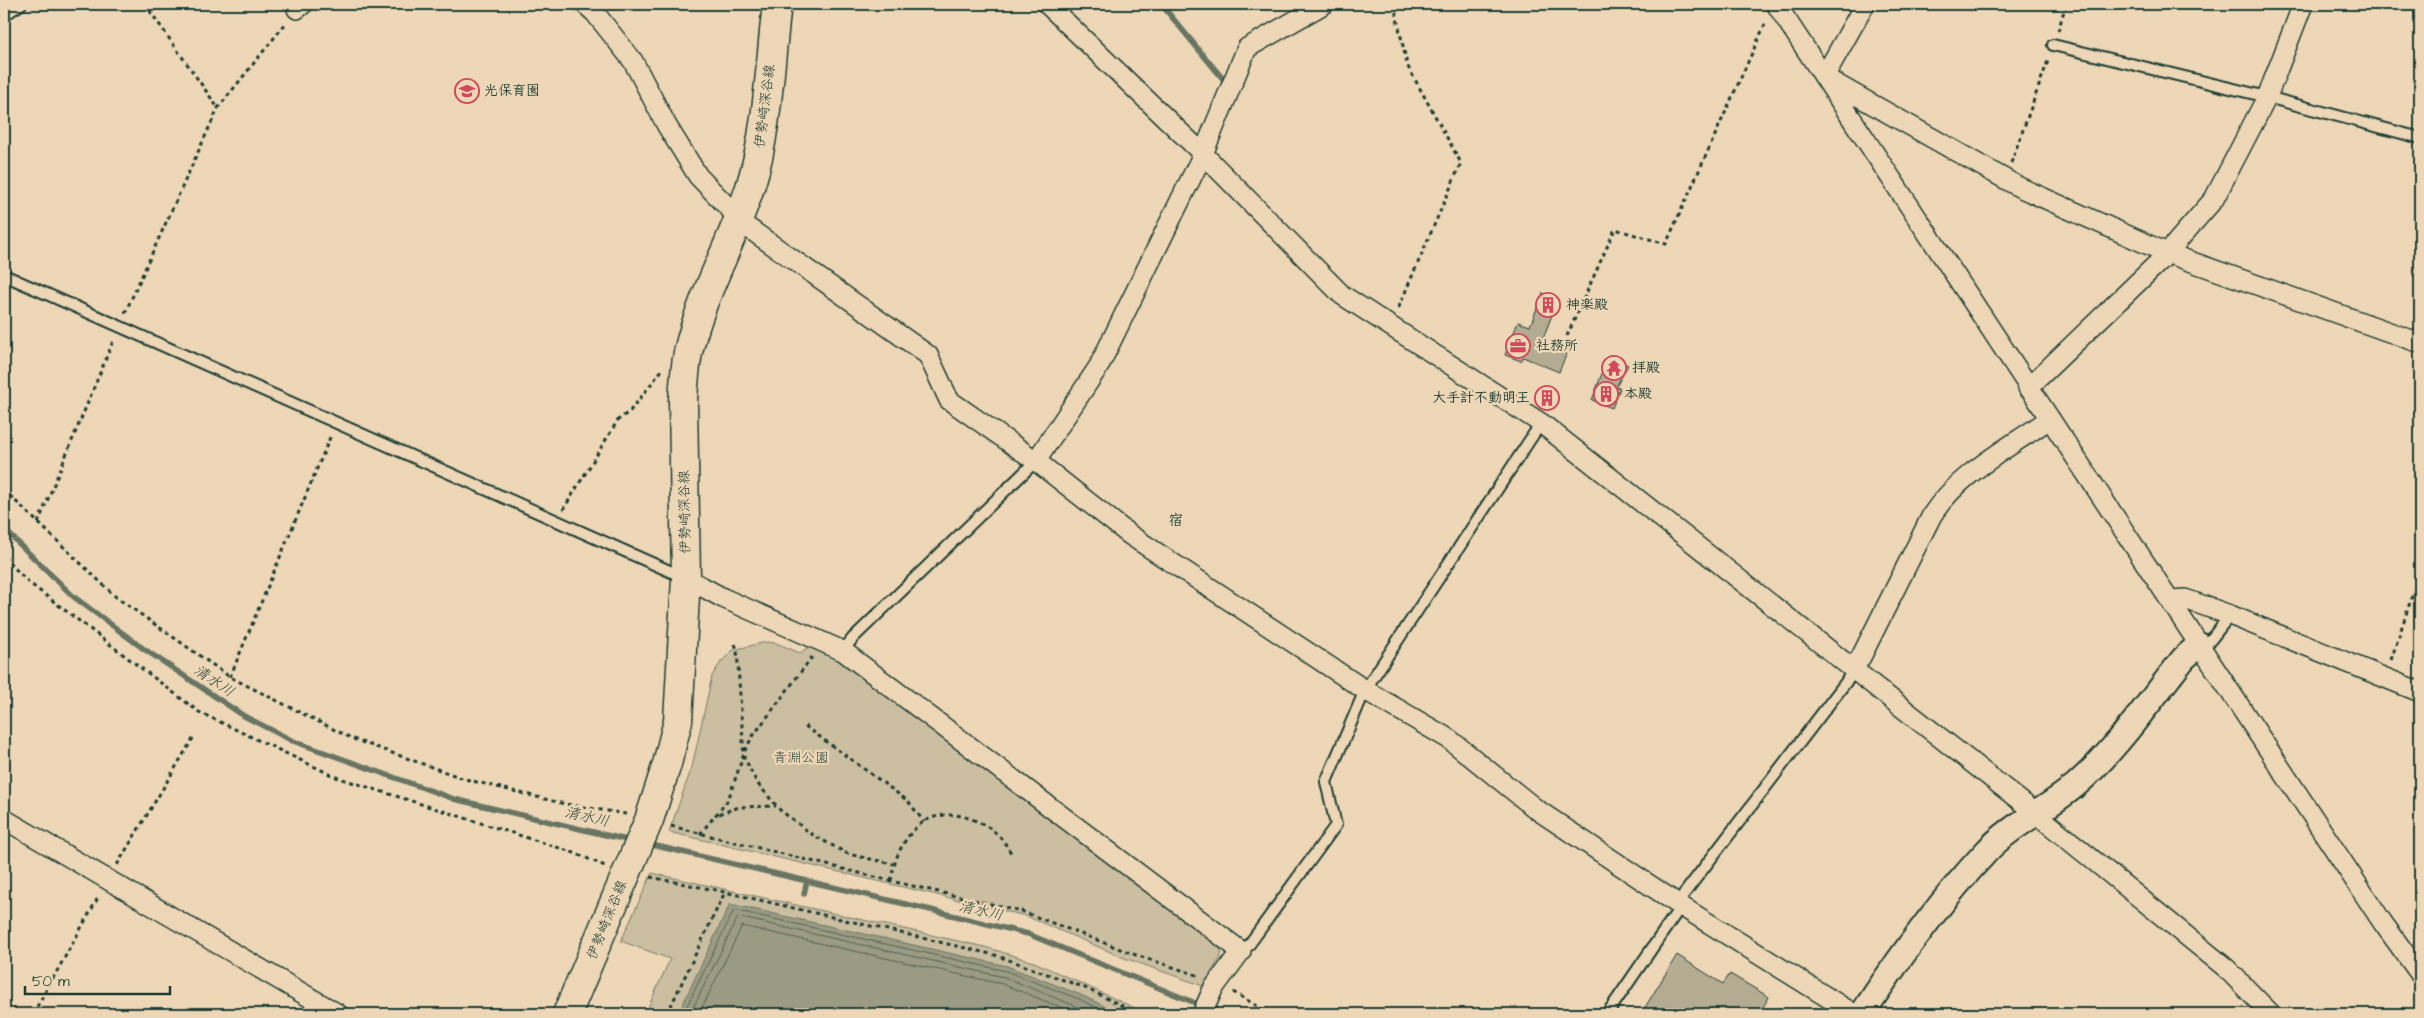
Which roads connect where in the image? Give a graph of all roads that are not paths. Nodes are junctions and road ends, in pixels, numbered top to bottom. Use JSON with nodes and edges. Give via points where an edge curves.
{"nodes":[{"id":1,"x":21,"y":4,"type":"edge"},
{"id":2,"x":777,"y":4,"type":"edge"},
{"id":3,"x":1047,"y":4,"type":"edge"},
{"id":4,"x":1324,"y":4,"type":"edge"},
{"id":5,"x":1865,"y":4,"type":"edge"},
{"id":6,"x":2303,"y":4,"type":"edge"},
{"id":7,"x":1778,"y":6,"type":"edge"},
{"id":8,"x":594,"y":7,"type":"edge"},
{"id":9,"x":4,"y":15,"type":"edge"},
{"id":10,"x":2053,"y":45,"type":"road end"},
{"id":11,"x":1824,"y":77,"type":"junction"},
{"id":12,"x":2267,"y":97,"type":"junction"},
{"id":13,"x":2420,"y":138,"type":"edge"},
{"id":14,"x":1203,"y":154,"type":"junction"},
{"id":15,"x":738,"y":218,"type":"junction"},
{"id":16,"x":2167,"y":253,"type":"junction"},
{"id":17,"x":4,"y":275,"type":"edge"},
{"id":18,"x":2420,"y":344,"type":"edge"},
{"id":19,"x":2028,"y":388,"type":"junction"},
{"id":20,"x":2049,"y":419,"type":"junction"},
{"id":21,"x":1541,"y":423,"type":"junction"},
{"id":22,"x":1036,"y":461,"type":"junction"},
{"id":23,"x":686,"y":578,"type":"junction"},
{"id":24,"x":2170,"y":600,"type":"junction"},
{"id":25,"x":2230,"y":615,"type":"junction"},
{"id":26,"x":2199,"y":645,"type":"junction"},
{"id":27,"x":843,"y":651,"type":"junction"},
{"id":28,"x":1854,"y":667,"type":"junction"},
{"id":29,"x":1365,"y":690,"type":"junction"},
{"id":30,"x":2420,"y":692,"type":"edge"},
{"id":31,"x":2036,"y":813,"type":"junction"},
{"id":32,"x":4,"y":819,"type":"edge"},
{"id":33,"x":1679,"y":904,"type":"junction"},
{"id":34,"x":1241,"y":951,"type":"junction"},
{"id":35,"x":2420,"y":974,"type":"edge"},
{"id":36,"x":338,"y":1014,"type":"edge"},
{"id":37,"x":567,"y":1014,"type":"edge"},
{"id":38,"x":1202,"y":1014,"type":"edge"},
{"id":39,"x":1607,"y":1014,"type":"edge"},
{"id":40,"x":1854,"y":1014,"type":"edge"},
{"id":41,"x":1862,"y":1014,"type":"edge"},
{"id":42,"x":2271,"y":1014,"type":"edge"}],
"edges":[{"from":1,"to":9,"type":"lane"},
{"from":2,"to":15,"type":"main road","name":"伊勢崎深谷線","via":[[759,158]]},
{"from":3,"to":14,"type":"street"},
{"from":4,"to":14,"type":"street","via":[[1247,48]]},
{"from":5,"to":11,"type":"street"},
{"from":6,"to":12,"type":"street"},
{"from":7,"to":11,"type":"street"},
{"from":8,"to":15,"type":"street","via":[[633,61],[689,164]]},
{"from":10,"to":12,"type":"lane"},
{"from":11,"to":16,"type":"street","via":[[2005,180]]},
{"from":11,"to":19,"type":"street"},
{"from":12,"to":13,"type":"lane"},
{"from":12,"to":16,"type":"street","via":[[2214,199]]},
{"from":14,"to":21,"type":"street","via":[[1342,295]]},
{"from":14,"to":22,"type":"street","via":[[1099,366]]},
{"from":15,"to":22,"type":"street","via":[[928,354],[949,400]]},
{"from":15,"to":23,"type":"main road","name":"伊勢崎深谷線","via":[[690,347],[683,401]]},
{"from":16,"to":18,"type":"street"},
{"from":16,"to":19,"type":"street"},
{"from":17,"to":23,"type":"lane"},
{"from":19,"to":20,"type":"street"},
{"from":20,"to":24,"type":"street"},
{"from":20,"to":28,"type":"street","via":[[1960,482],[1944,498],[1932,515],[1862,657]]},
{"from":21,"to":28,"type":"street"},
{"from":21,"to":29,"type":"lane"},
{"from":22,"to":27,"type":"lane"},
{"from":22,"to":29,"type":"street","via":[[1130,535]]},
{"from":23,"to":27,"type":"street","via":[[723,598]]},
{"from":23,"to":37,"type":"main road","name":"伊勢崎深谷線","via":[[678,720],[654,823]]},
{"from":24,"to":25,"type":"street","via":[[2185,598]]},
{"from":24,"to":26,"type":"street"},
{"from":25,"to":26,"type":"lane","via":[[2209,642]]},
{"from":25,"to":30,"type":"street"},
{"from":26,"to":31,"type":"street","via":[[2184,658],[2093,770],[2059,799]]},
{"from":26,"to":35,"type":"street","via":[[2377,915]]},
{"from":27,"to":34,"type":"street"},
{"from":28,"to":31,"type":"street"},
{"from":28,"to":33,"type":"lane"},
{"from":29,"to":33,"type":"street","via":[[1449,739],[1536,809]]},
{"from":29,"to":34,"type":"lane","via":[[1326,782],[1336,825],[1291,889]]},
{"from":31,"to":41,"type":"street","via":[[2006,833],[1968,872]]},
{"from":31,"to":42,"type":"street","via":[[2226,968]]},
{"from":32,"to":36,"type":"street"},
{"from":33,"to":39,"type":"lane"},
{"from":33,"to":40,"type":"street"},
{"from":34,"to":38,"type":"street","via":[[1215,985]]}]}
